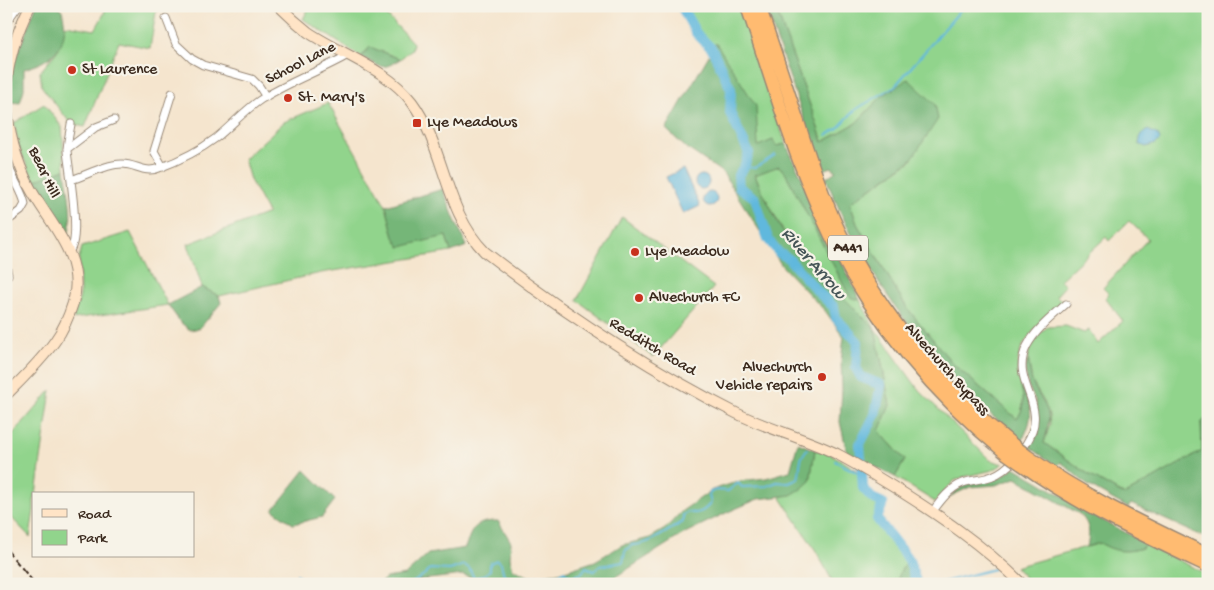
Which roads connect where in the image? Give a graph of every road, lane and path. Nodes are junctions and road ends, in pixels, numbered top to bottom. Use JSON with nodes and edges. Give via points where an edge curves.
{"nodes":[{"id":1,"x":18,"y":6,"type":"edge"},
{"id":2,"x":30,"y":6,"type":"edge"},
{"id":3,"x":279,"y":6,"type":"edge"},
{"id":4,"x":747,"y":6,"type":"edge"},
{"id":5,"x":759,"y":6,"type":"edge"},
{"id":6,"x":166,"y":18,"type":"dead end"},
{"id":7,"x":6,"y":23,"type":"edge"},
{"id":8,"x":348,"y":55,"type":"junction"},
{"id":9,"x":7,"y":73,"type":"edge"},
{"id":10,"x":6,"y":90,"type":"edge"},
{"id":11,"x":172,"y":93,"type":"dead end"},
{"id":12,"x":266,"y":97,"type":"junction"},
{"id":13,"x":6,"y":101,"type":"edge"},
{"id":14,"x":114,"y":120,"type":"dead end"},
{"id":15,"x":71,"y":124,"type":"dead end"},
{"id":16,"x":67,"y":149,"type":"junction"},
{"id":17,"x":6,"y":158,"type":"edge"},
{"id":18,"x":163,"y":167,"type":"junction"},
{"id":19,"x":21,"y":179,"type":"junction"},
{"id":20,"x":71,"y":180,"type":"junction"},
{"id":21,"x":6,"y":222,"type":"edge"},
{"id":22,"x":69,"y":251,"type":"junction"},
{"id":23,"x":6,"y":264,"type":"edge"},
{"id":24,"x":8,"y":275,"type":"dead end"},
{"id":25,"x":1066,"y":304,"type":"dead end"},
{"id":26,"x":6,"y":395,"type":"edge"},
{"id":27,"x":1009,"y":449,"type":"junction"},
{"id":28,"x":1024,"y":459,"type":"junction"},
{"id":29,"x":933,"y":511,"type":"junction"},
{"id":30,"x":1208,"y":555,"type":"edge"},
{"id":31,"x":1208,"y":566,"type":"edge"},
{"id":32,"x":1013,"y":579,"type":"edge"},
{"id":33,"x":1022,"y":584,"type":"edge"}],
"edges":[{"from":1,"to":7,"type":"street"},
{"from":2,"to":9,"type":"main road","via":[[16,38]]},
{"from":3,"to":8,"type":"main road","name":"Redditch Road","via":[[307,31]]},
{"from":4,"to":27,"type":"highway","name":"Alvechurch Bypass","number":"A441","via":[[819,210],[865,298],[905,353],[950,403]]},
{"from":5,"to":27,"type":"highway","name":"Alvechurch Bypass","number":"A441","via":[[813,168],[846,244],[875,295],[914,348]]},
{"from":6,"to":12,"type":"street","name":"School Lane","via":[[176,44],[192,60],[252,79]]},
{"from":8,"to":12,"type":"street","name":"School Lane"},
{"from":8,"to":29,"type":"main road","name":"Redditch Road","via":[[391,81],[412,103],[430,137],[463,224],[485,252],[576,318],[679,382],[750,420],[850,461]]},
{"from":9,"to":10,"type":"main road"},
{"from":11,"to":18,"type":"street","via":[[154,151]]},
{"from":12,"to":18,"type":"street","name":"School Lane","via":[[214,140]]},
{"from":13,"to":19,"type":"main road","name":"Bear Hill"},
{"from":14,"to":16,"type":"street","via":[[96,128]]},
{"from":15,"to":16,"type":"street"},
{"from":16,"to":20,"type":"street"},
{"from":17,"to":19,"type":"street","via":[[11,173]]},
{"from":18,"to":20,"type":"street","name":"School Lane","via":[[148,171],[118,164]]},
{"from":19,"to":21,"type":"street","via":[[24,207]]},
{"from":19,"to":22,"type":"main road","name":"Bear Hill"},
{"from":20,"to":22,"type":"street","via":[[75,238],[74,247]]},
{"from":22,"to":26,"type":"main road","name":"Bear Hill","via":[[76,286],[69,316],[48,350]]},
{"from":23,"to":24,"type":"street"},
{"from":25,"to":29,"type":"street","via":[[1038,330],[1024,353],[1022,375],[1035,410],[1034,426],[1026,444],[1001,472],[959,485]]},
{"from":27,"to":28,"type":"highway","name":"Alvechurch Bypass","number":"A441","bridge":true},
{"from":28,"to":30,"type":"highway","name":"Alvechurch Bypass","number":"A441","via":[[1099,502]]},
{"from":28,"to":31,"type":"highway","name":"Alvechurch Bypass","number":"A441","via":[[1041,478],[1094,510]]},
{"from":29,"to":32,"type":"main road","name":"Redditch Road","via":[[977,543]]},
{"from":32,"to":33,"type":"main road","name":"Redditch Road"}]}
